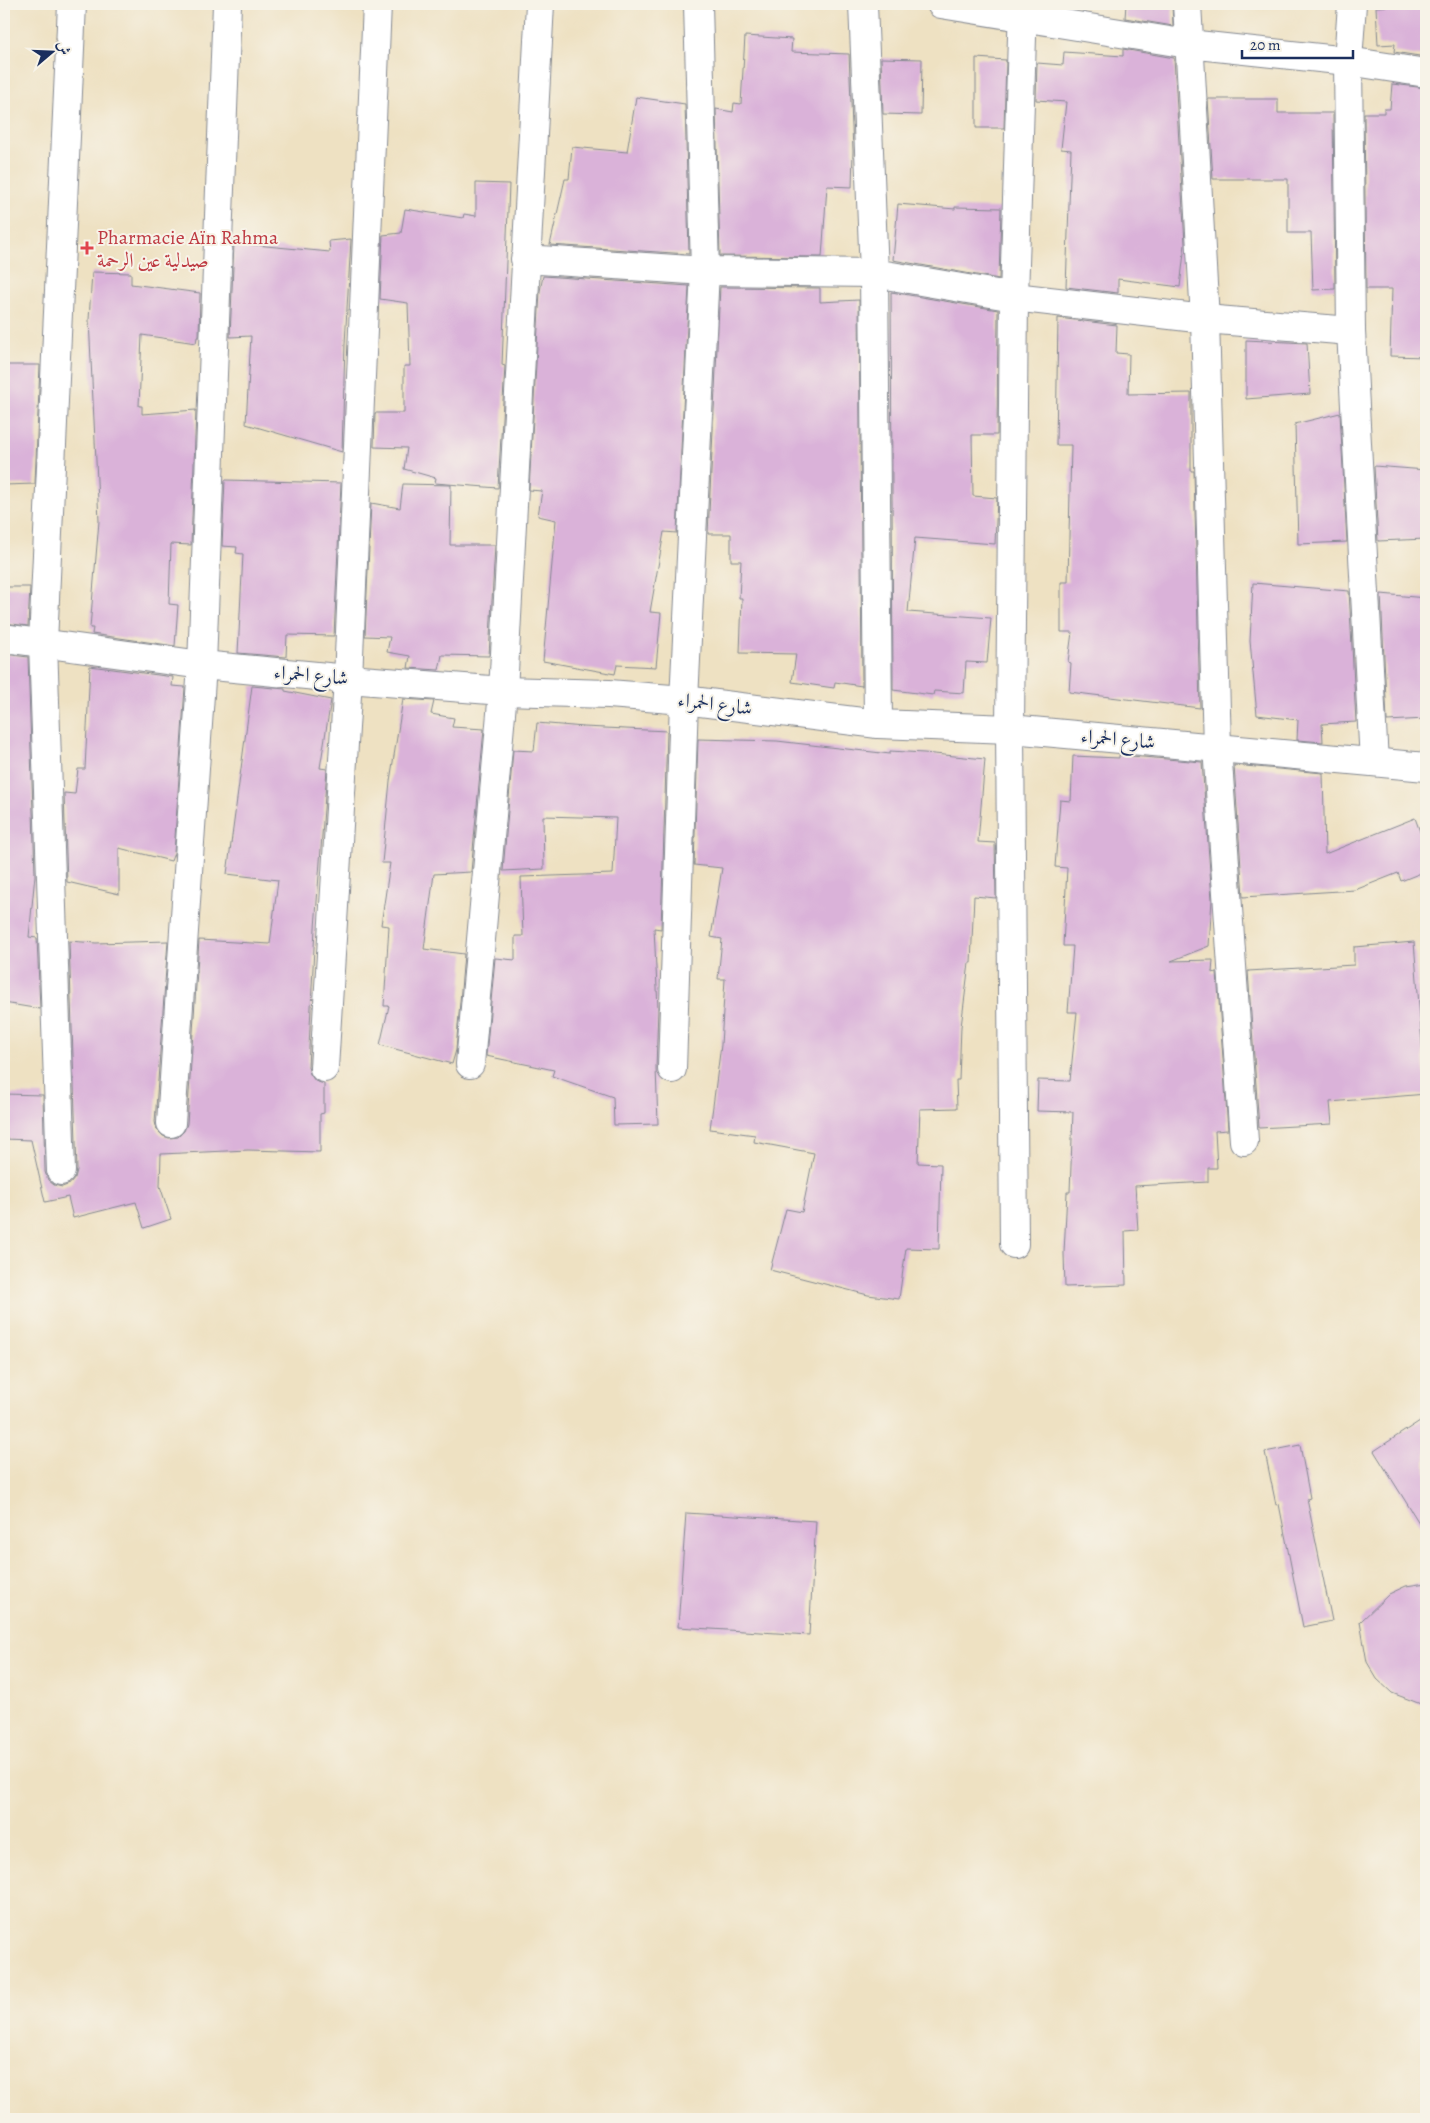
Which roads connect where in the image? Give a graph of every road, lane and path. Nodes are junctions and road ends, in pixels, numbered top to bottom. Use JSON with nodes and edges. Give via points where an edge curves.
{"nodes":[{"id":1,"x":72,"y":4,"type":"edge"},
{"id":2,"x":227,"y":4,"type":"edge"},
{"id":3,"x":377,"y":4,"type":"edge"},
{"id":4,"x":540,"y":4,"type":"edge"},
{"id":5,"x":698,"y":4,"type":"edge"},
{"id":6,"x":863,"y":4,"type":"edge"},
{"id":7,"x":941,"y":4,"type":"edge"},
{"id":8,"x":1187,"y":4,"type":"edge"},
{"id":9,"x":1352,"y":4,"type":"edge"},
{"id":10,"x":1023,"y":10,"type":"edge"},
{"id":11,"x":1188,"y":44,"type":"junction"},
{"id":12,"x":1348,"y":61,"type":"junction"},
{"id":13,"x":1426,"y":73,"type":"edge"},
{"id":14,"x":525,"y":259,"type":"junction"},
{"id":15,"x":706,"y":271,"type":"junction"},
{"id":16,"x":874,"y":273,"type":"junction"},
{"id":17,"x":1014,"y":297,"type":"junction"},
{"id":18,"x":1205,"y":319,"type":"junction"},
{"id":19,"x":1351,"y":331,"type":"junction"},
{"id":20,"x":4,"y":638,"type":"edge"},
{"id":21,"x":43,"y":643,"type":"junction"},
{"id":22,"x":202,"y":665,"type":"junction"},
{"id":23,"x":348,"y":679,"type":"junction"},
{"id":24,"x":503,"y":691,"type":"junction"},
{"id":25,"x":684,"y":700,"type":"junction"},
{"id":26,"x":878,"y":724,"type":"junction"},
{"id":27,"x":1010,"y":729,"type":"junction"},
{"id":28,"x":1217,"y":748,"type":"junction"},
{"id":29,"x":1374,"y":762,"type":"junction"},
{"id":30,"x":1426,"y":767,"type":"edge"},
{"id":31,"x":470,"y":1064,"type":"dead end"},
{"id":32,"x":324,"y":1068,"type":"dead end"},
{"id":33,"x":672,"y":1069,"type":"dead end"},
{"id":34,"x":171,"y":1123,"type":"dead end"},
{"id":35,"x":1244,"y":1141,"type":"dead end"},
{"id":36,"x":61,"y":1171,"type":"dead end"},
{"id":37,"x":1014,"y":1244,"type":"dead end"}],
"edges":[{"from":1,"to":21,"type":"street"},
{"from":2,"to":22,"type":"street"},
{"from":3,"to":23,"type":"street"},
{"from":4,"to":14,"type":"street"},
{"from":5,"to":15,"type":"street"},
{"from":6,"to":16,"type":"street"},
{"from":7,"to":10,"type":"street"},
{"from":8,"to":11,"type":"street"},
{"from":9,"to":12,"type":"street"},
{"from":10,"to":11,"type":"street"},
{"from":10,"to":17,"type":"street"},
{"from":11,"to":12,"type":"street"},
{"from":11,"to":18,"type":"street"},
{"from":12,"to":13,"type":"street"},
{"from":12,"to":19,"type":"street"},
{"from":14,"to":15,"type":"street"},
{"from":14,"to":24,"type":"street"},
{"from":15,"to":16,"type":"street"},
{"from":15,"to":25,"type":"street"},
{"from":16,"to":17,"type":"street"},
{"from":16,"to":26,"type":"street"},
{"from":17,"to":18,"type":"street"},
{"from":17,"to":27,"type":"street"},
{"from":18,"to":19,"type":"street"},
{"from":18,"to":28,"type":"street"},
{"from":19,"to":29,"type":"street"},
{"from":20,"to":21,"type":"street","name":"شارع الحمراء"},
{"from":21,"to":22,"type":"street","name":"شارع الحمراء"},
{"from":21,"to":36,"type":"street"},
{"from":22,"to":23,"type":"street","name":"شارع الحمراء"},
{"from":22,"to":34,"type":"street"},
{"from":23,"to":24,"type":"street","name":"شارع الحمراء"},
{"from":23,"to":32,"type":"street"},
{"from":24,"to":25,"type":"street","name":"شارع الحمراء"},
{"from":24,"to":31,"type":"street"},
{"from":25,"to":26,"type":"street","name":"شارع الحمراء"},
{"from":25,"to":33,"type":"street"},
{"from":26,"to":27,"type":"street","name":"شارع الحمراء"},
{"from":27,"to":28,"type":"street","name":"شارع الحمراء"},
{"from":27,"to":37,"type":"street"},
{"from":28,"to":29,"type":"street","name":"شارع الحمراء"},
{"from":28,"to":35,"type":"street"},
{"from":29,"to":30,"type":"street","name":"شارع الحمراء"}]}
